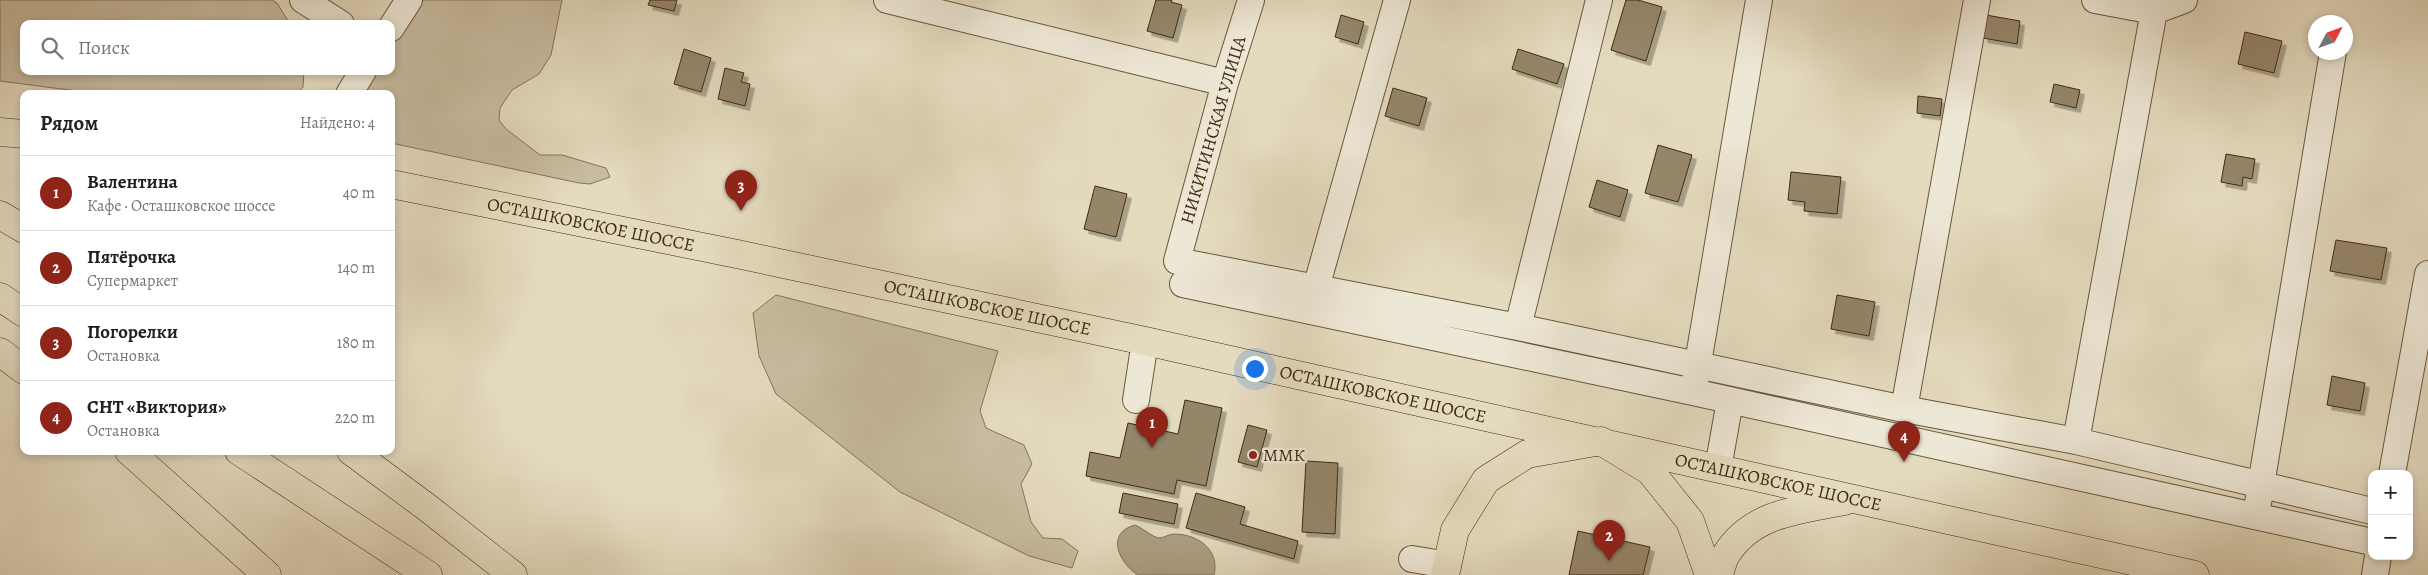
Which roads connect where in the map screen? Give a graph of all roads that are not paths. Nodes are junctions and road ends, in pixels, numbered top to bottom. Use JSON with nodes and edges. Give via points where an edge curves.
{"nodes":[{"id":1,"x":303,"y":0,"type":"edge"},
{"id":2,"x":409,"y":0,"type":"edge"},
{"id":3,"x":887,"y":0,"type":"edge"},
{"id":4,"x":1251,"y":0,"type":"edge"},
{"id":5,"x":1397,"y":0,"type":"edge"},
{"id":6,"x":1599,"y":0,"type":"edge"},
{"id":7,"x":1758,"y":0,"type":"edge"},
{"id":8,"x":1976,"y":0,"type":"edge"},
{"id":9,"x":2095,"y":0,"type":"edge"},
{"id":10,"x":2184,"y":0,"type":"edge"},
{"id":11,"x":2154,"y":11,"type":"junction"},
{"id":12,"x":335,"y":20,"type":"edge"},
{"id":13,"x":395,"y":22,"type":"edge"},
{"id":14,"x":2332,"y":60,"type":"edge"},
{"id":15,"x":361,"y":75,"type":"edge"},
{"id":16,"x":1225,"y":83,"type":"junction"},
{"id":17,"x":351,"y":90,"type":"edge"},
{"id":18,"x":0,"y":132,"type":"edge"},
{"id":19,"x":20,"y":134,"type":"edge"},
{"id":20,"x":395,"y":185,"type":"edge"},
{"id":21,"x":0,"y":215,"type":"edge"},
{"id":22,"x":20,"y":227,"type":"edge"},
{"id":23,"x":1180,"y":272,"type":"junction"},
{"id":24,"x":2428,"y":274,"type":"edge"},
{"id":25,"x":1316,"y":288,"type":"junction"},
{"id":26,"x":0,"y":297,"type":"edge"},
{"id":27,"x":20,"y":310,"type":"edge"},
{"id":28,"x":1518,"y":327,"type":"junction"},
{"id":29,"x":1144,"y":342,"type":"junction"},
{"id":30,"x":0,"y":352,"type":"edge"},
{"id":31,"x":1698,"y":365,"type":"junction"},
{"id":32,"x":20,"y":367,"type":"edge"},
{"id":33,"x":1693,"y":392,"type":"junction"},
{"id":34,"x":1136,"y":400,"type":"dead end"},
{"id":35,"x":1730,"y":401,"type":"junction"},
{"id":36,"x":1904,"y":409,"type":"junction"},
{"id":37,"x":2076,"y":441,"type":"junction"},
{"id":38,"x":1601,"y":442,"type":"junction"},
{"id":39,"x":132,"y":455,"type":"edge"},
{"id":40,"x":356,"y":455,"type":"edge"},
{"id":41,"x":246,"y":456,"type":"edge"},
{"id":42,"x":1718,"y":468,"type":"junction"},
{"id":43,"x":2393,"y":470,"type":"edge"},
{"id":44,"x":2262,"y":486,"type":"junction"},
{"id":45,"x":1852,"y":500,"type":"junction"},
{"id":46,"x":2368,"y":510,"type":"edge"},
{"id":47,"x":2256,"y":517,"type":"junction"},
{"id":48,"x":2368,"y":541,"type":"edge"},
{"id":49,"x":1412,"y":559,"type":"dead end"},
{"id":50,"x":2378,"y":560,"type":"edge"},
{"id":51,"x":1446,"y":570,"type":"edge"},
{"id":52,"x":267,"y":575,"type":"edge"},
{"id":53,"x":410,"y":575,"type":"edge"},
{"id":54,"x":428,"y":575,"type":"edge"},
{"id":55,"x":513,"y":575,"type":"edge"},
{"id":56,"x":1709,"y":575,"type":"edge"},
{"id":57,"x":1719,"y":575,"type":"edge"},
{"id":58,"x":2195,"y":575,"type":"edge"},
{"id":59,"x":2376,"y":575,"type":"edge"}],
"edges":[{"from":1,"to":12,"type":"street"},
{"from":2,"to":13,"type":"street"},
{"from":3,"to":16,"type":"street"},
{"from":4,"to":16,"type":"street","name":"НИКИТИНСКАЯ УЛИЦА"},
{"from":5,"to":25,"type":"street"},
{"from":6,"to":28,"type":"street"},
{"from":7,"to":31,"type":"street"},
{"from":8,"to":36,"type":"street"},
{"from":9,"to":11,"type":"street"},
{"from":10,"to":11,"type":"street"},
{"from":11,"to":37,"type":"street"},
{"from":14,"to":44,"type":"street"},
{"from":15,"to":17,"type":"street"},
{"from":16,"to":23,"type":"street","name":"НИКИТИНСКАЯ УЛИЦА"},
{"from":18,"to":19,"type":"main road"},
{"from":20,"to":29,"type":"main road","name":"ОСТАШКОВСКОЕ ШОССЕ","via":[[737,254]]},
{"from":21,"to":22,"type":"main road"},
{"from":23,"to":25,"type":"street"},
{"from":23,"to":33,"type":"street"},
{"from":24,"to":43,"type":"street"},
{"from":25,"to":28,"type":"street"},
{"from":26,"to":27,"type":"main road"},
{"from":28,"to":31,"type":"street"},
{"from":29,"to":34,"type":"street"},
{"from":29,"to":38,"type":"main road","name":"ОСТАШКОВСКОЕ ШОССЕ"},
{"from":30,"to":32,"type":"main road"},
{"from":31,"to":33,"type":"street"},
{"from":31,"to":36,"type":"street"},
{"from":33,"to":35,"type":"street"},
{"from":35,"to":42,"type":"street"},
{"from":35,"to":47,"type":"street"},
{"from":36,"to":37,"type":"street"},
{"from":37,"to":44,"type":"street"},
{"from":38,"to":42,"type":"main road","name":"ОСТАШКОВСКОЕ ШОССЕ"},
{"from":38,"to":51,"type":"main road","via":[[1527,454],[1486,480],[1455,530]]},
{"from":38,"to":56,"type":"main road","via":[[1650,471],[1690,520]]},
{"from":39,"to":52,"type":"main road"},
{"from":40,"to":55,"type":"main road"},
{"from":41,"to":53,"type":"main road"},
{"from":41,"to":54,"type":"main road"},
{"from":42,"to":45,"type":"main road","name":"ОСТАШКОВСКОЕ ШОССЕ"},
{"from":44,"to":46,"type":"street"},
{"from":44,"to":47,"type":"street"},
{"from":45,"to":57,"type":"main road","via":[[1774,515],[1751,528],[1726,554]]},
{"from":45,"to":58,"type":"main road","name":"ОСТАШКОВСКОЕ ШОССЕ"},
{"from":47,"to":48,"type":"street"},
{"from":49,"to":51,"type":"street"},
{"from":50,"to":59,"type":"street"}]}
